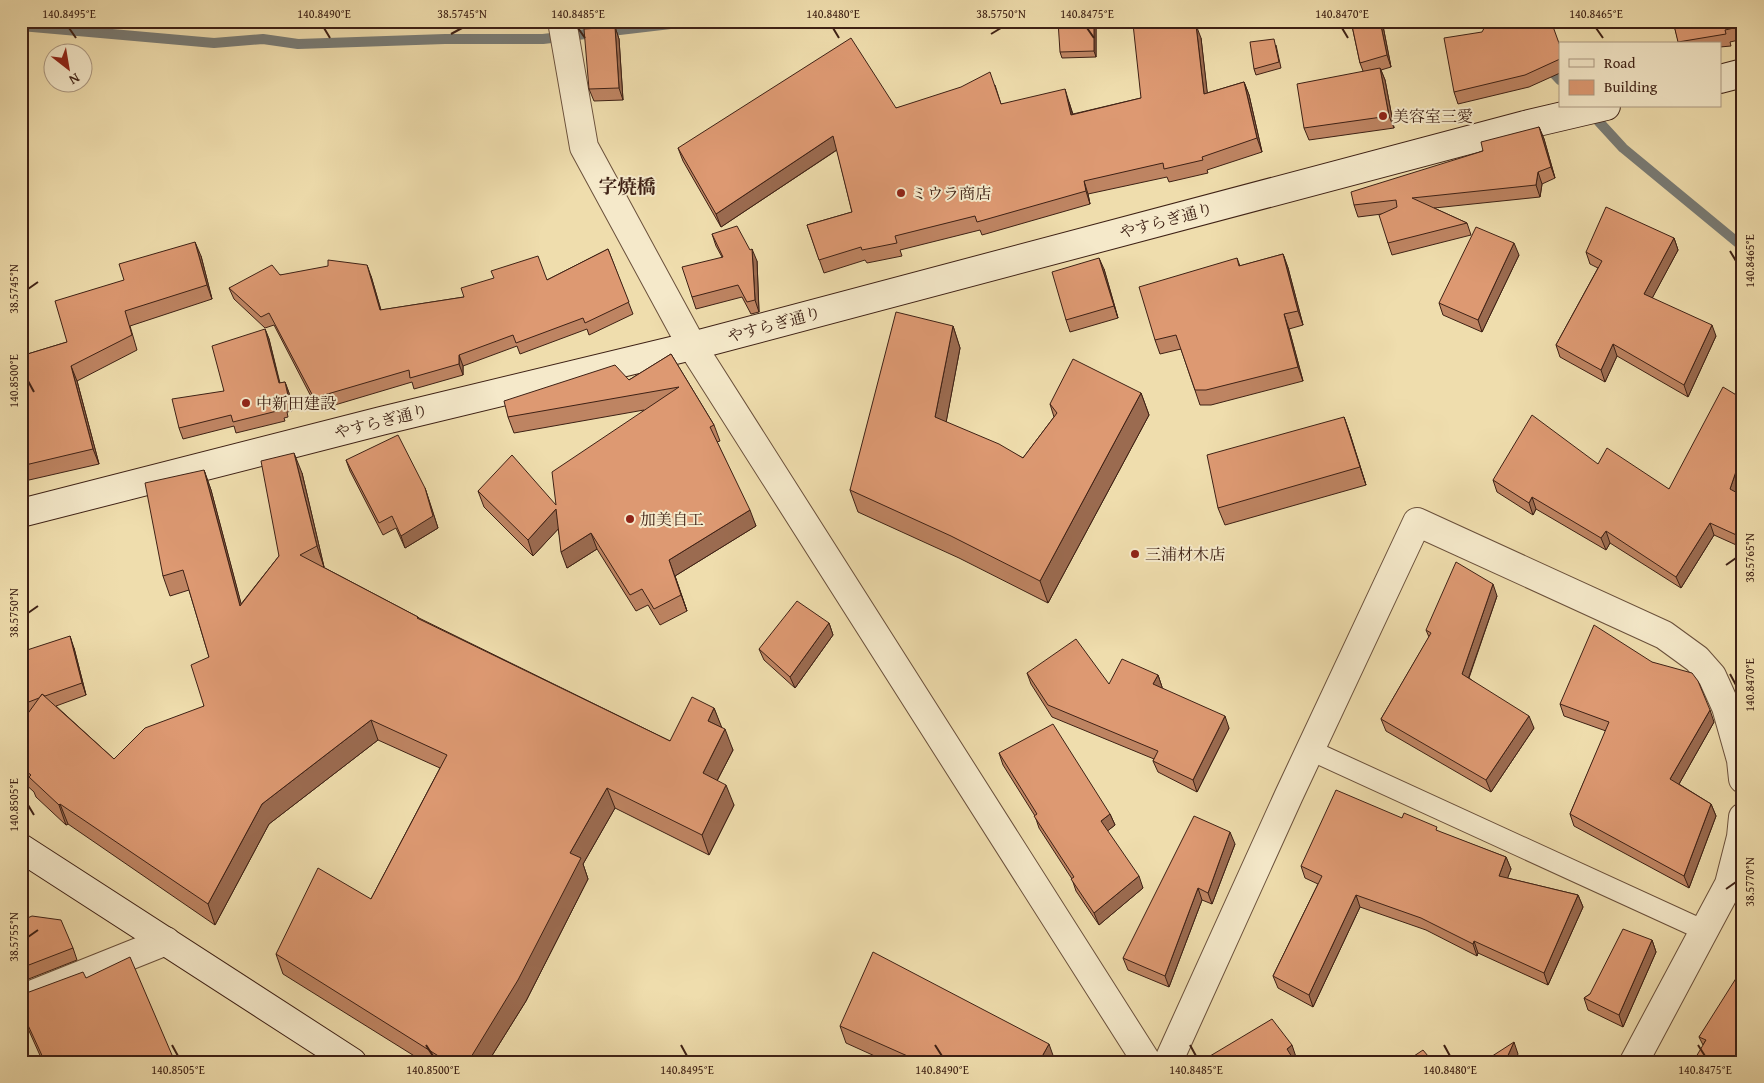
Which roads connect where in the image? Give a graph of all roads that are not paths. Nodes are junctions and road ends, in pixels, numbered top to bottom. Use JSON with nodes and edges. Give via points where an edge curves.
{"nodes":[{"id":1,"x":563,"y":24,"type":"edge"},
{"id":2,"x":1743,"y":73,"type":"edge"},
{"id":3,"x":1722,"y":78,"type":"edge"},
{"id":4,"x":1597,"y":108,"type":"edge"},
{"id":5,"x":692,"y":346,"type":"junction"},
{"id":6,"x":21,"y":513,"type":"edge"},
{"id":7,"x":1310,"y":750,"type":"junction"},
{"id":8,"x":1743,"y":779,"type":"edge"},
{"id":9,"x":1743,"y":816,"type":"edge"},
{"id":10,"x":21,"y":848,"type":"edge"},
{"id":11,"x":1705,"y":931,"type":"junction"},
{"id":12,"x":166,"y":941,"type":"junction"},
{"id":13,"x":21,"y":999,"type":"edge"},
{"id":14,"x":352,"y":1062,"type":"edge"},
{"id":15,"x":1147,"y":1062,"type":"edge"},
{"id":16,"x":1168,"y":1062,"type":"edge"},
{"id":17,"x":1634,"y":1062,"type":"edge"}],
"edges":[{"from":1,"to":5,"type":"street","via":[[584,147]]},
{"from":2,"to":3,"type":"street"},
{"from":4,"to":5,"type":"street","name":"やすらぎ通り"},
{"from":5,"to":6,"type":"street","name":"やすらぎ通り"},
{"from":5,"to":15,"type":"street"},
{"from":7,"to":8,"type":"street","via":[[1417,522],[1664,635],[1697,659],[1712,676],[1726,707]]},
{"from":7,"to":11,"type":"lane"},
{"from":7,"to":16,"type":"street"},
{"from":9,"to":11,"type":"street","via":[[1730,884]]},
{"from":10,"to":12,"type":"street"},
{"from":11,"to":17,"type":"street"},
{"from":12,"to":13,"type":"street"},
{"from":12,"to":14,"type":"street"}]}
